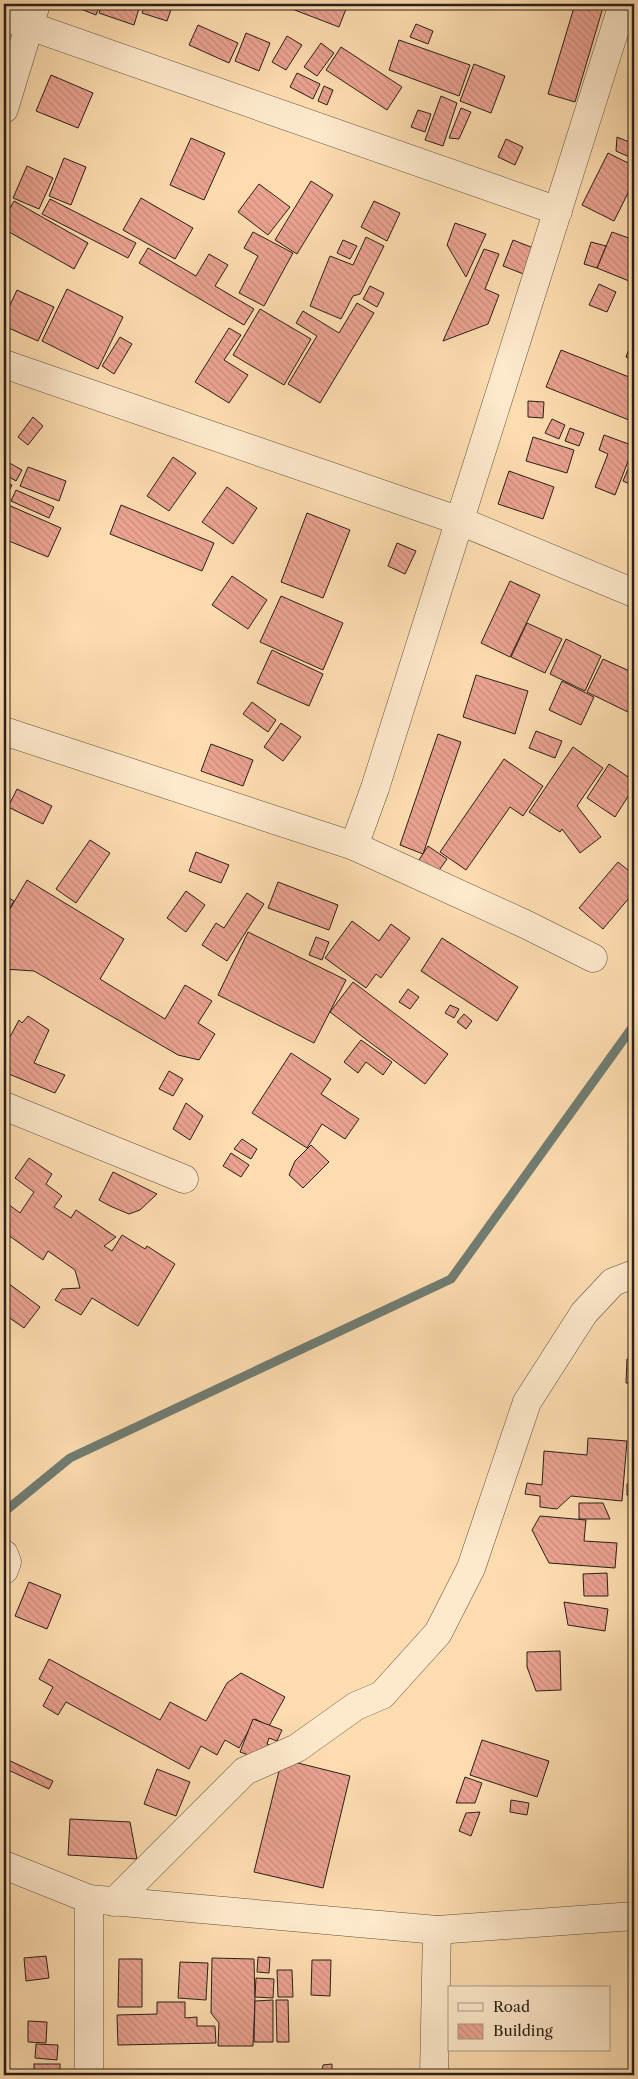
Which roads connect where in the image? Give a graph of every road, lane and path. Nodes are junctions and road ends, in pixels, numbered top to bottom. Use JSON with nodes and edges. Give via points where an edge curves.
{"nodes":[{"id":1,"x":623,"y":4,"type":"edge"},
{"id":2,"x":33,"y":15,"type":"edge"},
{"id":3,"x":4,"y":18,"type":"edge"},
{"id":4,"x":4,"y":109,"type":"edge"},
{"id":5,"x":558,"y":211,"type":"junction"},
{"id":6,"x":4,"y":364,"type":"edge"},
{"id":7,"x":460,"y":521,"type":"junction"},
{"id":8,"x":634,"y":593,"type":"edge"},
{"id":9,"x":4,"y":731,"type":"edge"},
{"id":10,"x":354,"y":846,"type":"junction"},
{"id":11,"x":593,"y":958,"type":"dead end"},
{"id":12,"x":4,"y":1106,"type":"edge"},
{"id":13,"x":184,"y":1179,"type":"dead end"},
{"id":14,"x":634,"y":1274,"type":"edge"},
{"id":15,"x":4,"y":1554,"type":"edge"},
{"id":16,"x":4,"y":1570,"type":"edge"},
{"id":17,"x":4,"y":1865,"type":"edge"},
{"id":18,"x":102,"y":1900,"type":"junction"},
{"id":19,"x":634,"y":1916,"type":"edge"},
{"id":20,"x":437,"y":1930,"type":"junction"},
{"id":21,"x":89,"y":2075,"type":"edge"},
{"id":22,"x":434,"y":2075,"type":"edge"}],
"edges":[{"from":1,"to":5,"type":"street"},
{"from":2,"to":3,"type":"street"},
{"from":2,"to":4,"type":"street"},
{"from":2,"to":5,"type":"street"},
{"from":5,"to":7,"type":"street"},
{"from":6,"to":7,"type":"street"},
{"from":7,"to":8,"type":"street"},
{"from":7,"to":10,"type":"street"},
{"from":9,"to":10,"type":"street"},
{"from":10,"to":11,"type":"street"},
{"from":12,"to":13,"type":"street"},
{"from":14,"to":18,"type":"street","via":[[613,1282],[584,1313],[527,1402],[471,1568],[438,1634],[382,1694],[356,1706],[297,1748],[245,1771]]},
{"from":15,"to":16,"type":"street","via":[[7,1562]]},
{"from":17,"to":18,"type":"street"},
{"from":18,"to":20,"type":"street"},
{"from":18,"to":21,"type":"street"},
{"from":19,"to":20,"type":"street"},
{"from":20,"to":22,"type":"street"}]}
